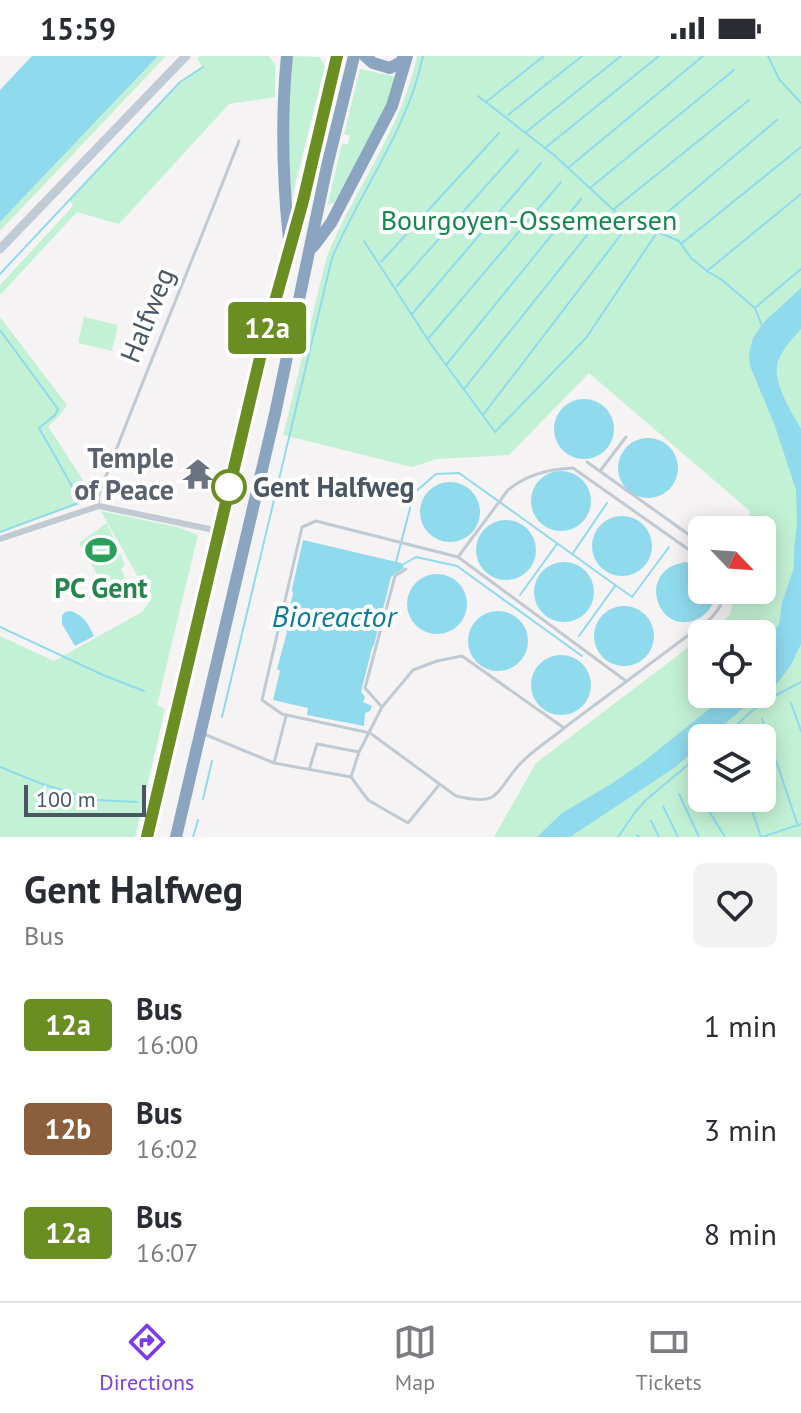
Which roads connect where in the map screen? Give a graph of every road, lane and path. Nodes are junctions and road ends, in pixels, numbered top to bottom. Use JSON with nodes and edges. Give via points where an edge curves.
{"nodes":[{"id":1,"x":186,"y":56,"type":"edge"},
{"id":2,"x":287,"y":56,"type":"edge"},
{"id":3,"x":365,"y":56,"type":"edge"},
{"id":4,"x":406,"y":56,"type":"edge"},
{"id":5,"x":334,"y":58,"type":"edge"},
{"id":6,"x":352,"y":62,"type":"edge"},
{"id":7,"x":239,"y":141,"type":"dead end"},
{"id":8,"x":290,"y":246,"type":"junction"},
{"id":9,"x":0,"y":249,"type":"edge"},
{"id":10,"x":309,"y":253,"type":"junction"},
{"id":11,"x":626,"y":437,"type":"dead end"},
{"id":12,"x":587,"y":462,"type":"dead end"},
{"id":13,"x":600,"y":471,"type":"junction"},
{"id":14,"x":99,"y":506,"type":"junction"},
{"id":15,"x":219,"y":531,"type":"junction"},
{"id":16,"x":688,"y":534,"type":"edge"},
{"id":17,"x":0,"y":539,"type":"edge"},
{"id":18,"x":688,"y":549,"type":"edge"},
{"id":19,"x":458,"y":557,"type":"junction"},
{"id":20,"x":406,"y":569,"type":"dead end"},
{"id":21,"x":721,"y":604,"type":"edge"},
{"id":22,"x":626,"y":681,"type":"junction"},
{"id":23,"x":382,"y":707,"type":"junction"},
{"id":24,"x":286,"y":715,"type":"junction"},
{"id":25,"x":564,"y":728,"type":"junction"},
{"id":26,"x":201,"y":733,"type":"junction"},
{"id":27,"x":370,"y":733,"type":"junction"},
{"id":28,"x":359,"y":752,"type":"junction"},
{"id":29,"x":274,"y":763,"type":"junction"},
{"id":30,"x":310,"y":769,"type":"junction"},
{"id":31,"x":351,"y":777,"type":"junction"},
{"id":32,"x":439,"y":785,"type":"junction"},
{"id":33,"x":147,"y":837,"type":"edge"},
{"id":34,"x":176,"y":837,"type":"edge"}],
"edges":[{"from":1,"to":9,"type":"street"},
{"from":2,"to":8,"type":"highway","via":[[283,93]]},
{"from":3,"to":4,"type":"highway","via":[[390,68]]},
{"from":4,"to":10,"type":"highway","via":[[392,106],[331,223]]},
{"from":5,"to":6,"type":"lane"},
{"from":5,"to":8,"type":"highway"},
{"from":6,"to":10,"type":"highway"},
{"from":7,"to":14,"type":"lane","name":"Halfweg","via":[[98,497]]},
{"from":8,"to":15,"type":"highway"},
{"from":10,"to":26,"type":"highway"},
{"from":11,"to":13,"type":"lane"},
{"from":12,"to":13,"type":"lane"},
{"from":13,"to":16,"type":"lane"},
{"from":14,"to":15,"type":"street"},
{"from":14,"to":17,"type":"street"},
{"from":15,"to":33,"type":"highway"},
{"from":18,"to":19,"type":"lane","via":[[573,468],[549,469],[517,483]]},
{"from":19,"to":22,"type":"lane"},
{"from":19,"to":24,"type":"lane","via":[[316,521],[302,527],[262,700]]},
{"from":20,"to":23,"type":"lane","via":[[395,576],[365,688]]},
{"from":21,"to":22,"type":"lane","via":[[710,619]]},
{"from":22,"to":25,"type":"lane"},
{"from":23,"to":25,"type":"lane","via":[[413,670],[462,656]]},
{"from":23,"to":27,"type":"lane"},
{"from":24,"to":27,"type":"lane"},
{"from":24,"to":29,"type":"lane"},
{"from":25,"to":32,"type":"lane","via":[[520,764],[498,794],[472,800]]},
{"from":26,"to":29,"type":"lane"},
{"from":26,"to":34,"type":"highway"},
{"from":27,"to":28,"type":"lane"},
{"from":27,"to":32,"type":"lane"},
{"from":28,"to":30,"type":"lane","via":[[317,744]]},
{"from":28,"to":31,"type":"lane"},
{"from":29,"to":30,"type":"lane"},
{"from":30,"to":31,"type":"lane"},
{"from":31,"to":32,"type":"lane","via":[[368,800],[408,823]]}]}
